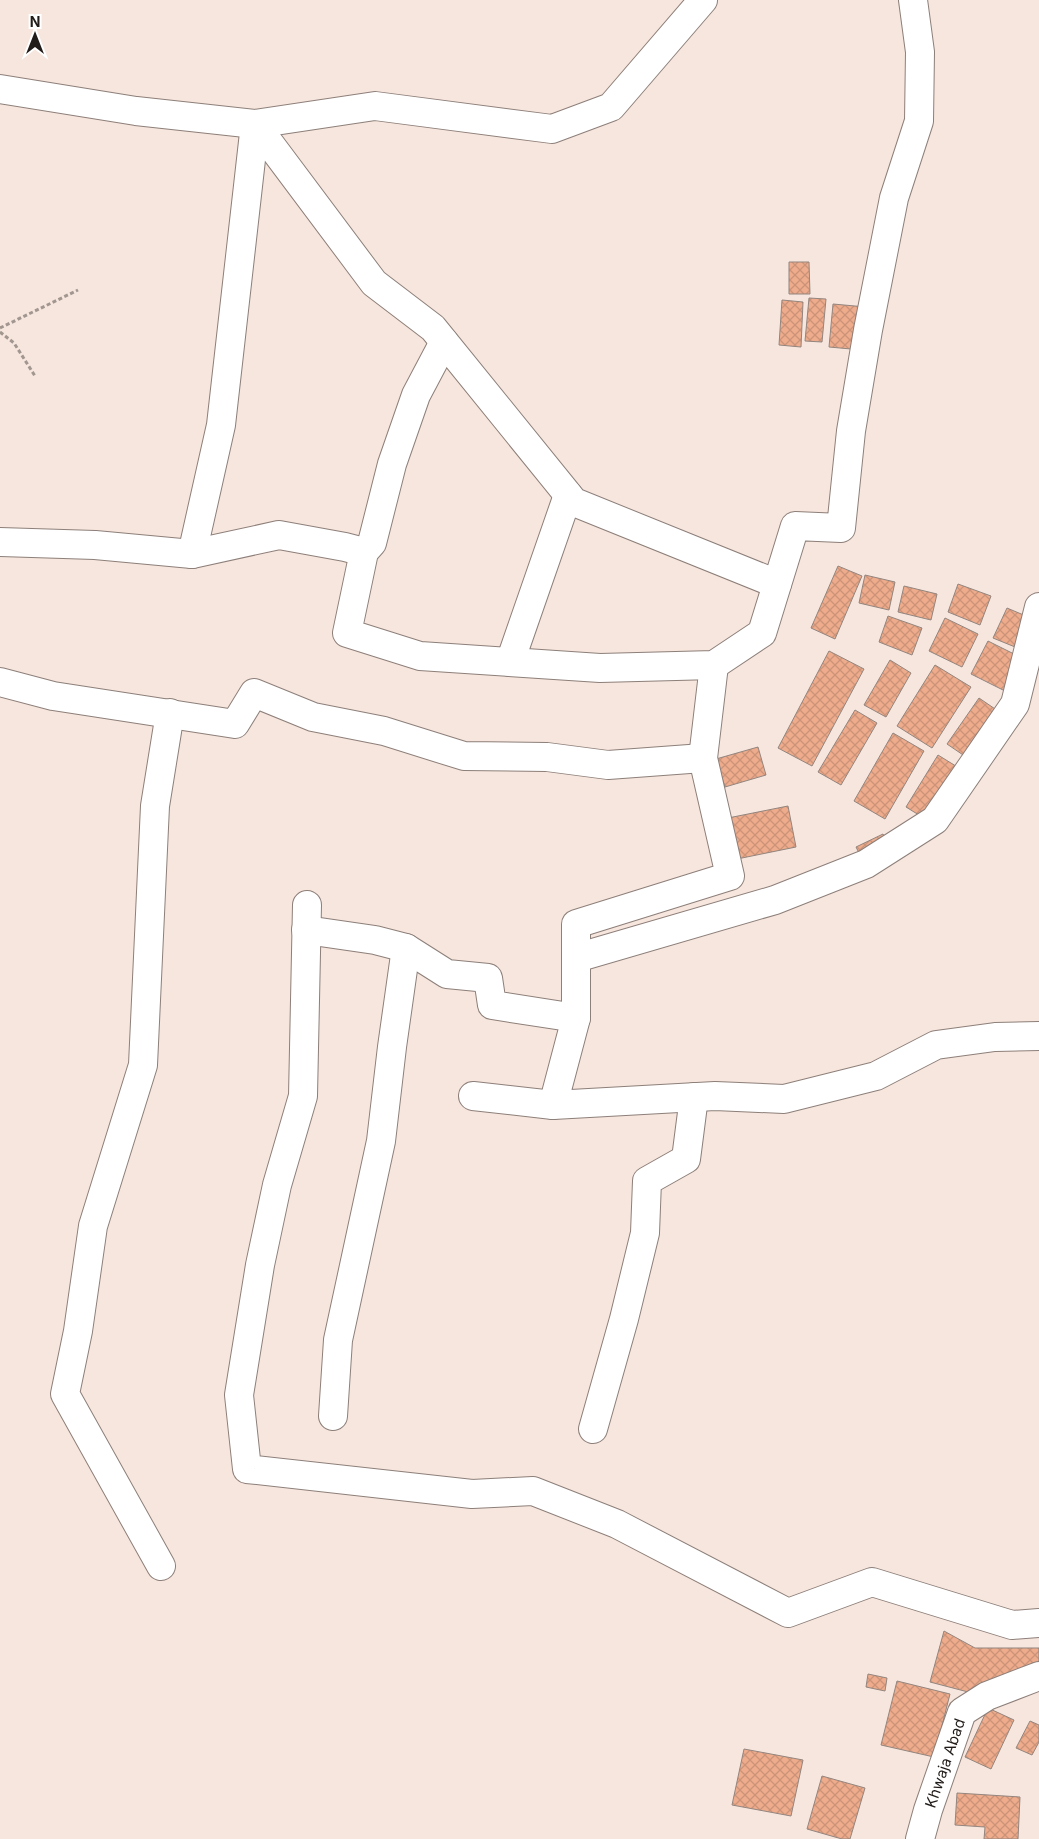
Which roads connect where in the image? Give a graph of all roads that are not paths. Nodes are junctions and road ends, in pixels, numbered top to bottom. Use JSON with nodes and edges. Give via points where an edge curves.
{"nodes":[{"id":1,"x":703,"y":0,"type":"edge"},
{"id":2,"x":913,"y":0,"type":"edge"},
{"id":3,"x":0,"y":89,"type":"edge"},
{"id":4,"x":255,"y":124,"type":"junction"},
{"id":5,"x":444,"y":342,"type":"junction"},
{"id":6,"x":568,"y":495,"type":"junction"},
{"id":7,"x":0,"y":542,"type":"edge"},
{"id":8,"x":364,"y":552,"type":"junction"},
{"id":9,"x":192,"y":554,"type":"junction"},
{"id":10,"x":777,"y":584,"type":"junction"},
{"id":11,"x":1039,"y":607,"type":"edge"},
{"id":12,"x":510,"y":662,"type":"junction"},
{"id":13,"x":714,"y":665,"type":"junction"},
{"id":14,"x":0,"y":682,"type":"edge"},
{"id":15,"x":170,"y":713,"type":"junction"},
{"id":16,"x":703,"y":758,"type":"junction"},
{"id":17,"x":406,"y":948,"type":"junction"},
{"id":18,"x":576,"y":958,"type":"junction"},
{"id":19,"x":576,"y":1018,"type":"junction"},
{"id":20,"x":1039,"y":1036,"type":"edge"},
{"id":21,"x":473,"y":1096,"type":"dead end"},
{"id":22,"x":694,"y":1097,"type":"junction"},
{"id":23,"x":553,"y":1105,"type":"junction"},
{"id":24,"x":333,"y":1416,"type":"dead end"},
{"id":25,"x":593,"y":1429,"type":"dead end"},
{"id":26,"x":161,"y":1566,"type":"dead end"},
{"id":27,"x":1039,"y":1623,"type":"edge"},
{"id":28,"x":1039,"y":1676,"type":"edge"},
{"id":29,"x":920,"y":1839,"type":"edge"}],
"edges":[{"from":1,"to":4,"type":"street","via":[[611,107],[552,128],[375,106]]},
{"from":2,"to":10,"type":"street","via":[[920,52],[919,121],[894,198],[868,330],[851,431],[841,528],[795,526]]},
{"from":3,"to":4,"type":"street","via":[[136,111]]},
{"from":4,"to":5,"type":"street","via":[[374,283],[433,328]]},
{"from":4,"to":9,"type":"street","via":[[221,425]]},
{"from":5,"to":6,"type":"street"},
{"from":5,"to":8,"type":"street","via":[[416,395],[392,464],[372,543]]},
{"from":6,"to":10,"type":"street","via":[[574,502]]},
{"from":6,"to":12,"type":"street"},
{"from":7,"to":9,"type":"street","via":[[95,545]]},
{"from":8,"to":9,"type":"street","via":[[279,535]]},
{"from":8,"to":12,"type":"street","via":[[347,632],[420,656]]},
{"from":10,"to":13,"type":"street","via":[[762,633]]},
{"from":11,"to":18,"type":"street","via":[[1015,704],[935,820],[866,864],[784,896]]},
{"from":12,"to":13,"type":"street","via":[[600,668]]},
{"from":13,"to":16,"type":"street"},
{"from":14,"to":15,"type":"street","via":[[53,696]]},
{"from":15,"to":16,"type":"street","via":[[235,724],[254,692],[313,717],[384,731],[464,756],[548,757],[608,764]]},
{"from":15,"to":26,"type":"street","via":[[154,806],[143,1065],[93,1226],[65,1394]]},
{"from":16,"to":18,"type":"street","via":[[730,876],[576,924]]},
{"from":17,"to":19,"type":"street","via":[[447,974],[488,978],[492,1005]]},
{"from":17,"to":24,"type":"street","via":[[381,1141],[338,1340]]},
{"from":17,"to":27,"type":"street","via":[[306,917],[304,1096],[277,1185],[238,1395],[247,1469],[472,1494],[533,1491],[617,1524],[788,1613],[872,1582],[1012,1625]]},
{"from":18,"to":19,"type":"street"},
{"from":19,"to":23,"type":"street"},
{"from":20,"to":22,"type":"street","via":[[995,1037],[936,1045],[876,1076],[784,1099]]},
{"from":21,"to":23,"type":"street"},
{"from":22,"to":23,"type":"street"},
{"from":22,"to":25,"type":"street","via":[[686,1159],[647,1181],[645,1233]]},
{"from":28,"to":29,"type":"street","name":"Khwaja Abad","via":[[987,1696],[962,1712]]}]}
